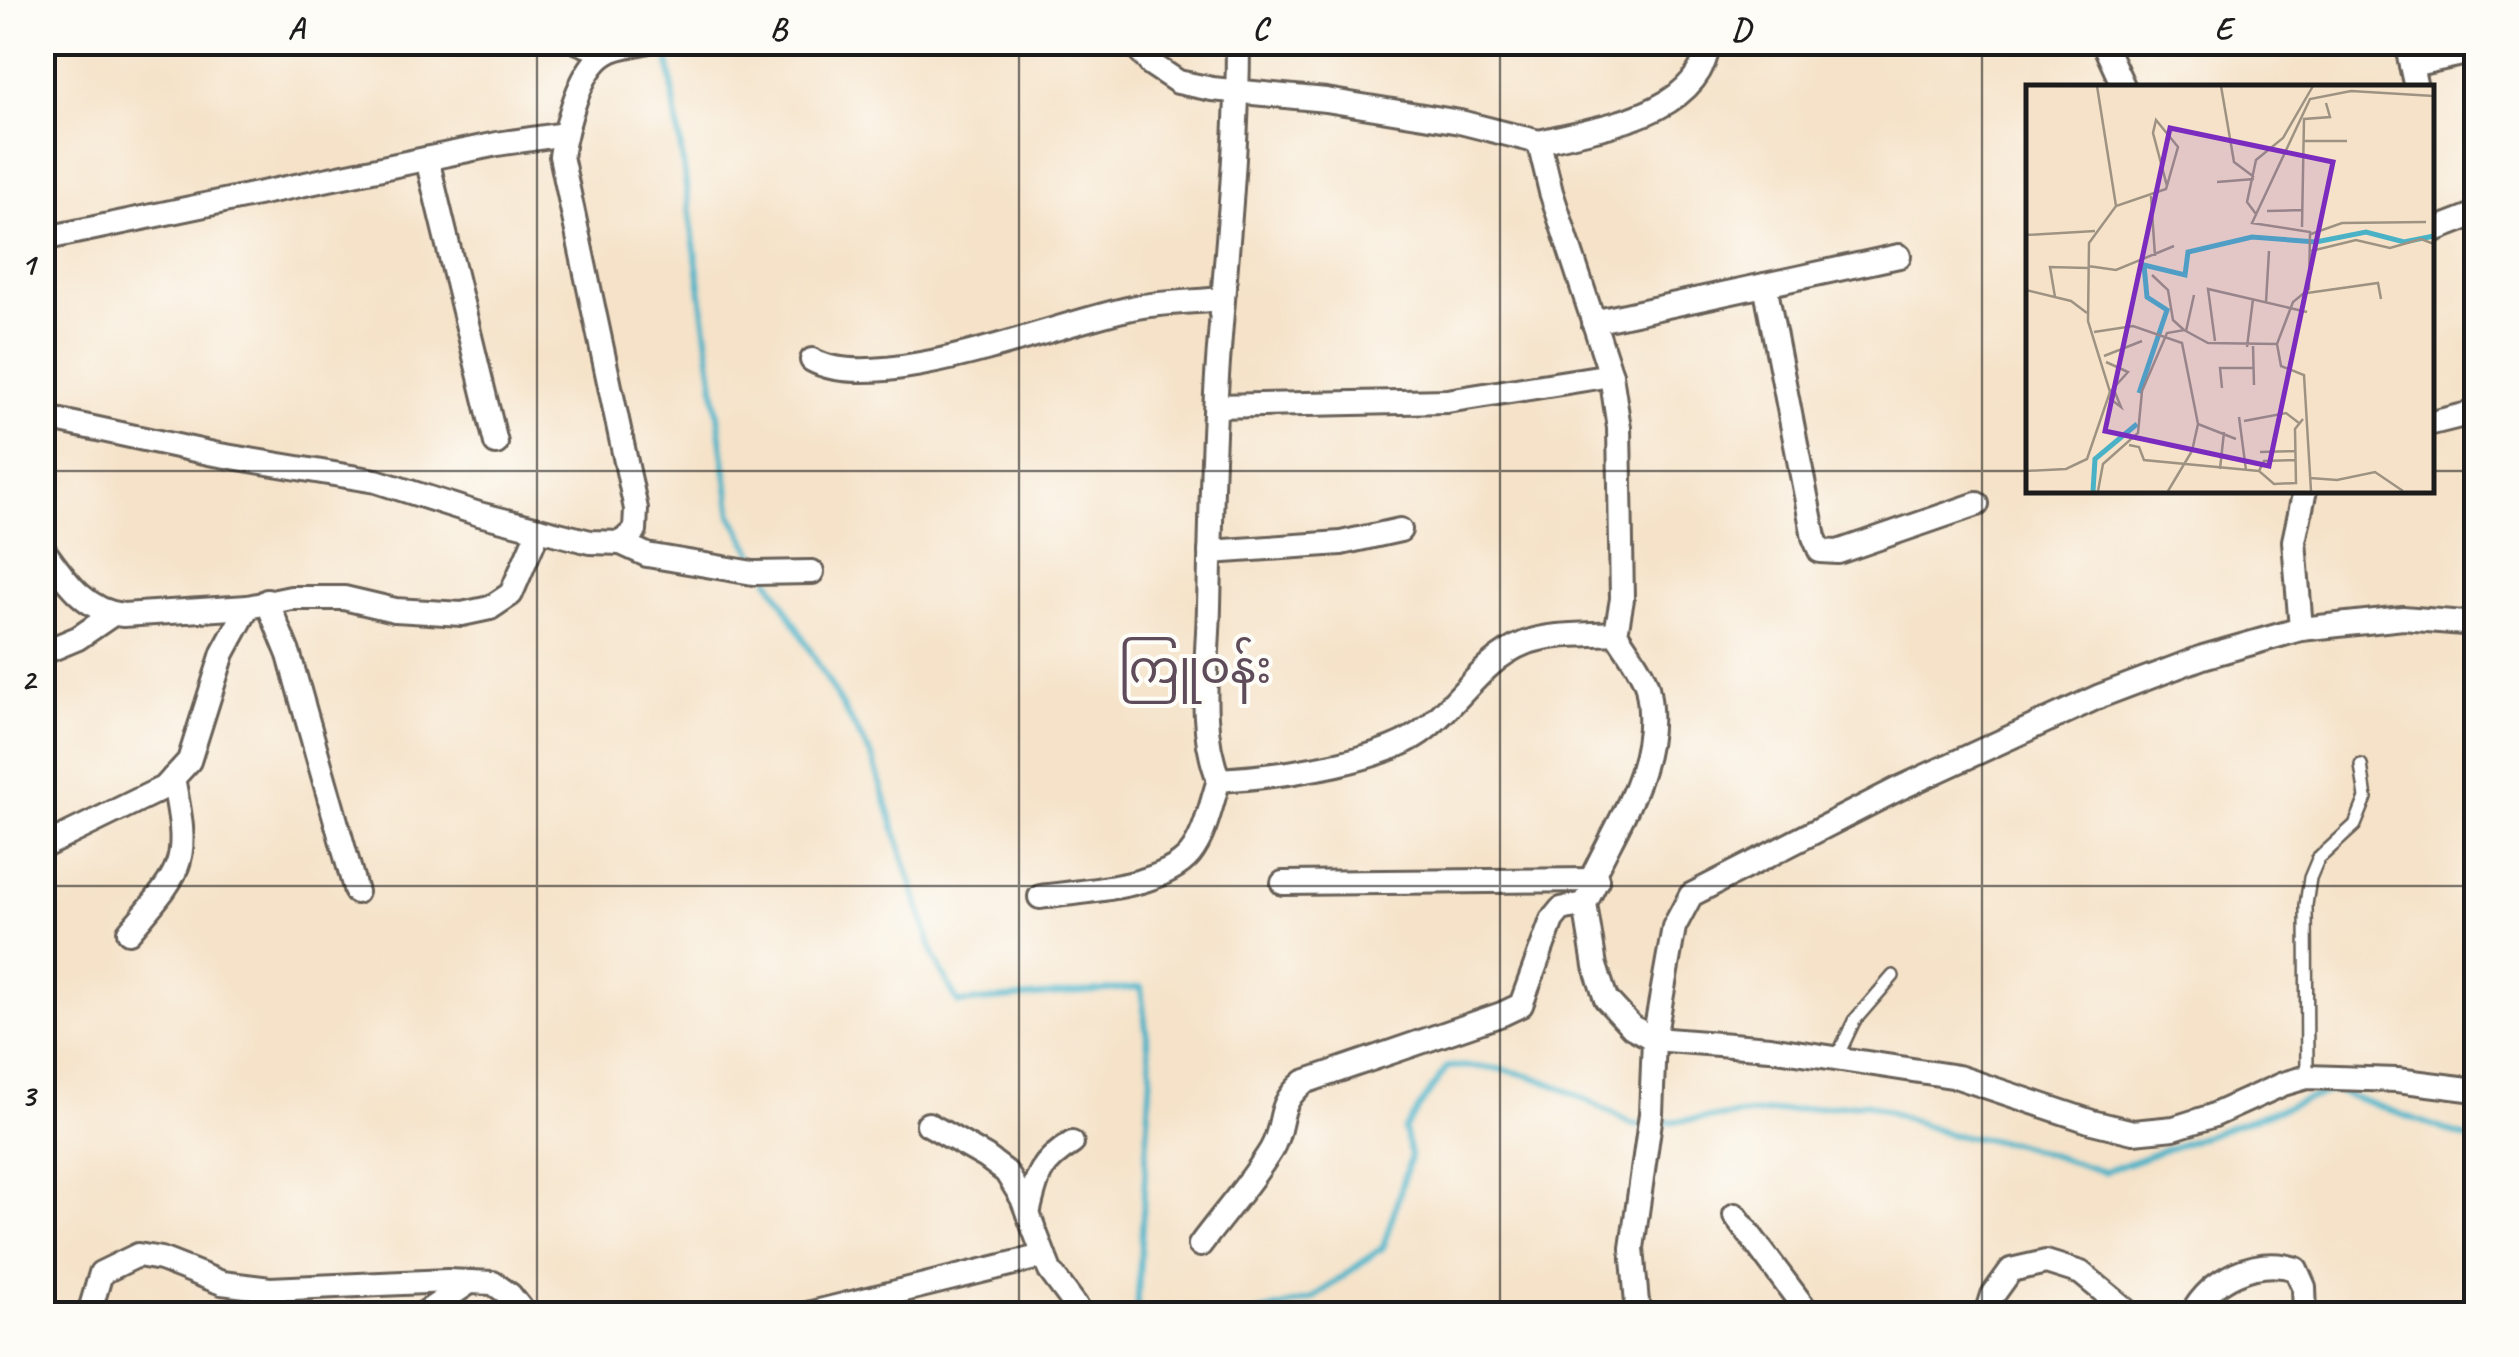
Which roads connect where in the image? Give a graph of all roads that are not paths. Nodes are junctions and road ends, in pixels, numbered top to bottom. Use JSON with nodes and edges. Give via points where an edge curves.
{"nodes":[{"id":1,"x":578,"y":42,"type":"edge"},
{"id":2,"x":645,"y":42,"type":"edge"},
{"id":3,"x":1132,"y":42,"type":"edge"},
{"id":4,"x":1238,"y":42,"type":"edge"},
{"id":5,"x":1709,"y":42,"type":"edge"},
{"id":6,"x":2103,"y":42,"type":"edge"},
{"id":7,"x":2476,"y":50,"type":"edge"},
{"id":8,"x":606,"y":53,"type":"junction"},
{"id":9,"x":2411,"y":65,"type":"edge"},
{"id":10,"x":2123,"y":85,"type":"edge"},
{"id":11,"x":1238,"y":90,"type":"junction"},
{"id":12,"x":554,"y":135,"type":"junction"},
{"id":13,"x":1539,"y":142,"type":"junction"},
{"id":14,"x":428,"y":159,"type":"junction"},
{"id":15,"x":2476,"y":214,"type":"edge"},
{"id":16,"x":2434,"y":230,"type":"edge"},
{"id":17,"x":42,"y":238,"type":"edge"},
{"id":18,"x":1899,"y":256,"type":"dead end"},
{"id":19,"x":1765,"y":285,"type":"junction"},
{"id":20,"x":1223,"y":298,"type":"junction"},
{"id":21,"x":1593,"y":322,"type":"junction"},
{"id":22,"x":812,"y":360,"type":"dead end"},
{"id":23,"x":1611,"y":375,"type":"junction"},
{"id":24,"x":1216,"y":406,"type":"junction"},
{"id":25,"x":2476,"y":412,"type":"edge"},
{"id":26,"x":42,"y":417,"type":"edge"},
{"id":27,"x":2434,"y":422,"type":"edge"},
{"id":28,"x":496,"y":443,"type":"dead end"},
{"id":29,"x":2305,"y":492,"type":"edge"},
{"id":30,"x":1977,"y":504,"type":"dead end"},
{"id":31,"x":539,"y":529,"type":"junction"},
{"id":32,"x":1400,"y":530,"type":"dead end"},
{"id":33,"x":621,"y":543,"type":"junction"},
{"id":34,"x":42,"y":548,"type":"edge"},
{"id":35,"x":1210,"y":552,"type":"junction"},
{"id":36,"x":812,"y":572,"type":"dead end"},
{"id":37,"x":257,"y":604,"type":"junction"},
{"id":38,"x":113,"y":614,"type":"junction"},
{"id":39,"x":2476,"y":624,"type":"edge"},
{"id":40,"x":2301,"y":629,"type":"junction"},
{"id":41,"x":1616,"y":633,"type":"junction"},
{"id":42,"x":42,"y":653,"type":"edge"},
{"id":43,"x":2361,"y":765,"type":"dead end"},
{"id":44,"x":173,"y":778,"type":"junction"},
{"id":45,"x":1218,"y":780,"type":"junction"},
{"id":46,"x":42,"y":847,"type":"edge"},
{"id":47,"x":1597,"y":880,"type":"junction"},
{"id":48,"x":1283,"y":883,"type":"dead end"},
{"id":49,"x":356,"y":892,"type":"dead end"},
{"id":50,"x":1040,"y":897,"type":"dead end"},
{"id":51,"x":1585,"y":904,"type":"junction"},
{"id":52,"x":130,"y":932,"type":"dead end"},
{"id":53,"x":1893,"y":976,"type":"dead end"},
{"id":54,"x":1654,"y":1039,"type":"junction"},
{"id":55,"x":1836,"y":1059,"type":"junction"},
{"id":56,"x":2308,"y":1077,"type":"junction"},
{"id":57,"x":2476,"y":1090,"type":"edge"},
{"id":58,"x":928,"y":1124,"type":"dead end"},
{"id":59,"x":1072,"y":1143,"type":"dead end"},
{"id":60,"x":1735,"y":1215,"type":"dead end"},
{"id":61,"x":1027,"y":1218,"type":"junction"},
{"id":62,"x":1200,"y":1244,"type":"dead end"},
{"id":63,"x":1044,"y":1256,"type":"junction"},
{"id":64,"x":470,"y":1282,"type":"junction"},
{"id":65,"x":89,"y":1314,"type":"edge"},
{"id":66,"x":422,"y":1314,"type":"edge"},
{"id":67,"x":524,"y":1314,"type":"edge"},
{"id":68,"x":808,"y":1314,"type":"edge"},
{"id":69,"x":1082,"y":1314,"type":"edge"},
{"id":70,"x":1638,"y":1314,"type":"edge"},
{"id":71,"x":1809,"y":1314,"type":"edge"},
{"id":72,"x":1987,"y":1314,"type":"edge"},
{"id":73,"x":2131,"y":1314,"type":"edge"},
{"id":74,"x":2192,"y":1314,"type":"edge"},
{"id":75,"x":2305,"y":1314,"type":"edge"}],
"edges":[{"from":1,"to":8,"type":"street"},
{"from":2,"to":8,"type":"street"},
{"from":3,"to":11,"type":"street","via":[[1178,82]]},
{"from":4,"to":11,"type":"street"},
{"from":5,"to":13,"type":"street","via":[[1704,67],[1663,106]]},
{"from":6,"to":10,"type":"street"},
{"from":7,"to":9,"type":"street"},
{"from":8,"to":12,"type":"street"},
{"from":11,"to":13,"type":"street","via":[[1460,122]]},
{"from":11,"to":20,"type":"street"},
{"from":12,"to":14,"type":"street"},
{"from":12,"to":33,"type":"street","via":[[636,509],[635,530]]},
{"from":13,"to":21,"type":"street"},
{"from":14,"to":17,"type":"street"},
{"from":14,"to":28,"type":"street"},
{"from":15,"to":16,"type":"street"},
{"from":18,"to":19,"type":"street"},
{"from":19,"to":21,"type":"street"},
{"from":19,"to":30,"type":"street","via":[[1820,552],[1838,552]]},
{"from":20,"to":22,"type":"street","via":[[1132,308],[958,356],[865,372],[829,370]]},
{"from":20,"to":24,"type":"street"},
{"from":21,"to":23,"type":"street"},
{"from":23,"to":24,"type":"street","via":[[1447,402]]},
{"from":23,"to":41,"type":"street","via":[[1619,428],[1622,599]]},
{"from":24,"to":35,"type":"street"},
{"from":25,"to":27,"type":"street"},
{"from":26,"to":31,"type":"street","via":[[376,481]]},
{"from":29,"to":40,"type":"street","via":[[2294,540]]},
{"from":31,"to":33,"type":"street"},
{"from":31,"to":37,"type":"street","via":[[511,594],[490,608],[462,614],[395,610],[344,598]]},
{"from":32,"to":35,"type":"street","via":[[1341,543]]},
{"from":33,"to":36,"type":"street","via":[[648,555]]},
{"from":34,"to":38,"type":"street","via":[[90,605]]},
{"from":35,"to":45,"type":"street","via":[[1207,725]]},
{"from":37,"to":38,"type":"street"},
{"from":37,"to":44,"type":"street","via":[[223,653],[189,762]]},
{"from":37,"to":49,"type":"street","via":[[289,655]]},
{"from":38,"to":42,"type":"street"},
{"from":39,"to":40,"type":"street","via":[[2402,618]]},
{"from":40,"to":54,"type":"street","via":[[2100,696],[1691,894],[1674,927]]},
{"from":41,"to":45,"type":"street","via":[[1524,644],[1500,657],[1419,733],[1384,750]]},
{"from":41,"to":47,"type":"street","via":[[1646,685],[1650,740],[1638,786],[1595,871]]},
{"from":43,"to":56,"type":"lane","via":[[2366,798],[2355,825],[2318,859],[2310,878]]},
{"from":44,"to":46,"type":"street","via":[[112,816]]},
{"from":44,"to":52,"type":"street","via":[[184,840],[179,869]]},
{"from":45,"to":50,"type":"street","via":[[1199,838],[1180,863],[1144,881]]},
{"from":47,"to":48,"type":"street"},
{"from":47,"to":51,"type":"street"},
{"from":51,"to":54,"type":"street","via":[[1606,999]]},
{"from":51,"to":62,"type":"street","via":[[1561,909],[1552,920],[1521,1005],[1304,1082],[1291,1093],[1274,1144]]},
{"from":53,"to":55,"type":"lane","via":[[1854,1021]]},
{"from":54,"to":55,"type":"street"},
{"from":54,"to":70,"type":"street","via":[[1632,1248]]},
{"from":55,"to":56,"type":"street","via":[[1958,1077],[2133,1132],[2187,1124]]},
{"from":56,"to":57,"type":"street"},
{"from":58,"to":61,"type":"street","via":[[1006,1172]]},
{"from":59,"to":61,"type":"street","via":[[1050,1156],[1038,1174]]},
{"from":60,"to":71,"type":"street"},
{"from":61,"to":63,"type":"street"},
{"from":63,"to":68,"type":"street"},
{"from":63,"to":69,"type":"street"},
{"from":64,"to":65,"type":"street","via":[[270,1289],[222,1284],[138,1255],[101,1273]]},
{"from":64,"to":66,"type":"street"},
{"from":64,"to":67,"type":"street","via":[[493,1283]]},
{"from":72,"to":73,"type":"street","via":[[2010,1270],[2046,1262],[2081,1274]]},
{"from":74,"to":75,"type":"street","via":[[2222,1280],[2282,1264],[2296,1269]]}]}
